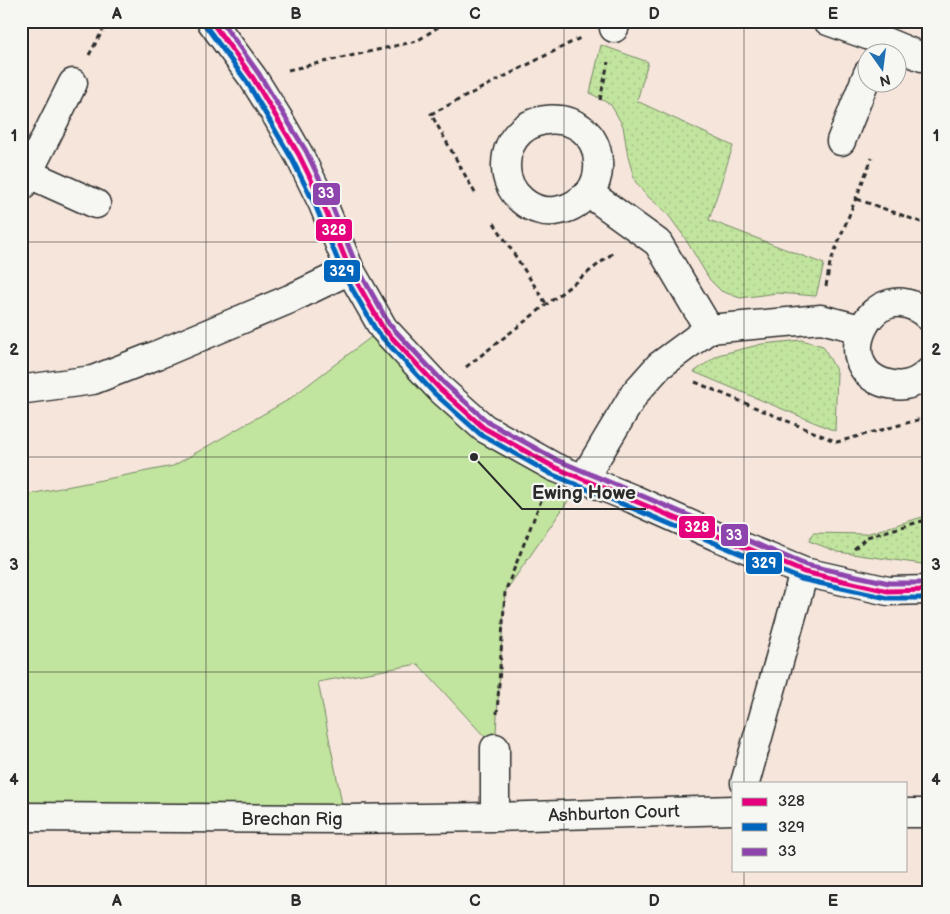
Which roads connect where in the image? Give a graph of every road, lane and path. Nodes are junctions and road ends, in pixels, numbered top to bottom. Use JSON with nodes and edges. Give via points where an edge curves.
{"nodes":[{"id":1,"x":212,"y":21,"type":"edge"},
{"id":2,"x":447,"y":21,"type":"edge"},
{"id":3,"x":828,"y":21,"type":"edge"},
{"id":4,"x":616,"y":25,"type":"edge"},
{"id":5,"x":870,"y":42,"type":"edge"},
{"id":6,"x":908,"y":54,"type":"edge"},
{"id":7,"x":929,"y":57,"type":"edge"},
{"id":8,"x":253,"y":78,"type":"junction"},
{"id":9,"x":73,"y":83,"type":"dead end"},
{"id":10,"x":860,"y":92,"type":"edge"},
{"id":11,"x":592,"y":140,"type":"junction"},
{"id":12,"x":841,"y":141,"type":"dead end"},
{"id":13,"x":25,"y":180,"type":"edge"},
{"id":14,"x":589,"y":193,"type":"junction"},
{"id":15,"x":96,"y":204,"type":"dead end"},
{"id":16,"x":929,"y":225,"type":"edge"},
{"id":17,"x":642,"y":231,"type":"junction"},
{"id":18,"x":350,"y":270,"type":"junction"},
{"id":19,"x":929,"y":318,"type":"edge"},
{"id":20,"x":821,"y":319,"type":"junction"},
{"id":21,"x":710,"y":329,"type":"junction"},
{"id":22,"x":861,"y":329,"type":"junction"},
{"id":23,"x":659,"y":366,"type":"junction"},
{"id":24,"x":929,"y":372,"type":"edge"},
{"id":25,"x":21,"y":388,"type":"edge"},
{"id":26,"x":439,"y":388,"type":"junction"},
{"id":27,"x":929,"y":417,"type":"edge"},
{"id":28,"x":554,"y":467,"type":"junction"},
{"id":29,"x":584,"y":478,"type":"junction"},
{"id":30,"x":929,"y":519,"type":"edge"},
{"id":31,"x":815,"y":574,"type":"junction"},
{"id":32,"x":929,"y":590,"type":"edge"},
{"id":33,"x":495,"y":748,"type":"joint"},
{"id":34,"x":745,"y":782,"type":"edge"},
{"id":35,"x":732,"y":810,"type":"edge"},
{"id":36,"x":908,"y":812,"type":"edge"},
{"id":37,"x":929,"y":813,"type":"edge"},
{"id":38,"x":495,"y":816,"type":"junction"},
{"id":39,"x":21,"y":817,"type":"edge"}],
"edges":[{"from":1,"to":8,"type":"street"},
{"from":2,"to":8,"type":"path","via":[[417,41]]},
{"from":3,"to":5,"type":"street"},
{"from":4,"to":11,"type":"path"},
{"from":6,"to":7,"type":"street"},
{"from":8,"to":18,"type":"street","via":[[299,155]]},
{"from":9,"to":13,"type":"street"},
{"from":10,"to":12,"type":"street"},
{"from":11,"to":14,"type":"street","via":[[598,155],[599,171]]},
{"from":11,"to":14,"type":"street","via":[[581,128],[566,121],[534,122],[520,131],[506,158],[510,187],[531,207],[559,211],[573,206]]},
{"from":13,"to":15,"type":"street"},
{"from":14,"to":17,"type":"street"},
{"from":16,"to":20,"type":"path","via":[[857,199],[830,263]]},
{"from":17,"to":21,"type":"street","via":[[658,243]]},
{"from":17,"to":26,"type":"path"},
{"from":18,"to":25,"type":"street","via":[[282,303],[93,380]]},
{"from":18,"to":26,"type":"street","via":[[383,328]]},
{"from":19,"to":22,"type":"street","via":[[917,308],[891,304],[878,309]]},
{"from":20,"to":21,"type":"street"},
{"from":20,"to":22,"type":"street"},
{"from":21,"to":23,"type":"street"},
{"from":22,"to":24,"type":"street","via":[[859,356],[874,378],[899,386],[912,383]]},
{"from":23,"to":27,"type":"path","via":[[837,442]]},
{"from":23,"to":29,"type":"street","via":[[635,393]]},
{"from":26,"to":28,"type":"street","via":[[484,428]]},
{"from":28,"to":29,"type":"street"},
{"from":28,"to":33,"type":"path","via":[[505,592]]},
{"from":29,"to":31,"type":"street","via":[[718,537]]},
{"from":30,"to":31,"type":"path","via":[[867,537]]},
{"from":31,"to":32,"type":"street","via":[[888,591]]},
{"from":31,"to":34,"type":"street"},
{"from":33,"to":38,"type":"street"},
{"from":35,"to":38,"type":"street","name":"Ashburton Court"},
{"from":36,"to":37,"type":"street"},
{"from":38,"to":39,"type":"street","name":"Brechan Rig","via":[[345,819]]}]}
